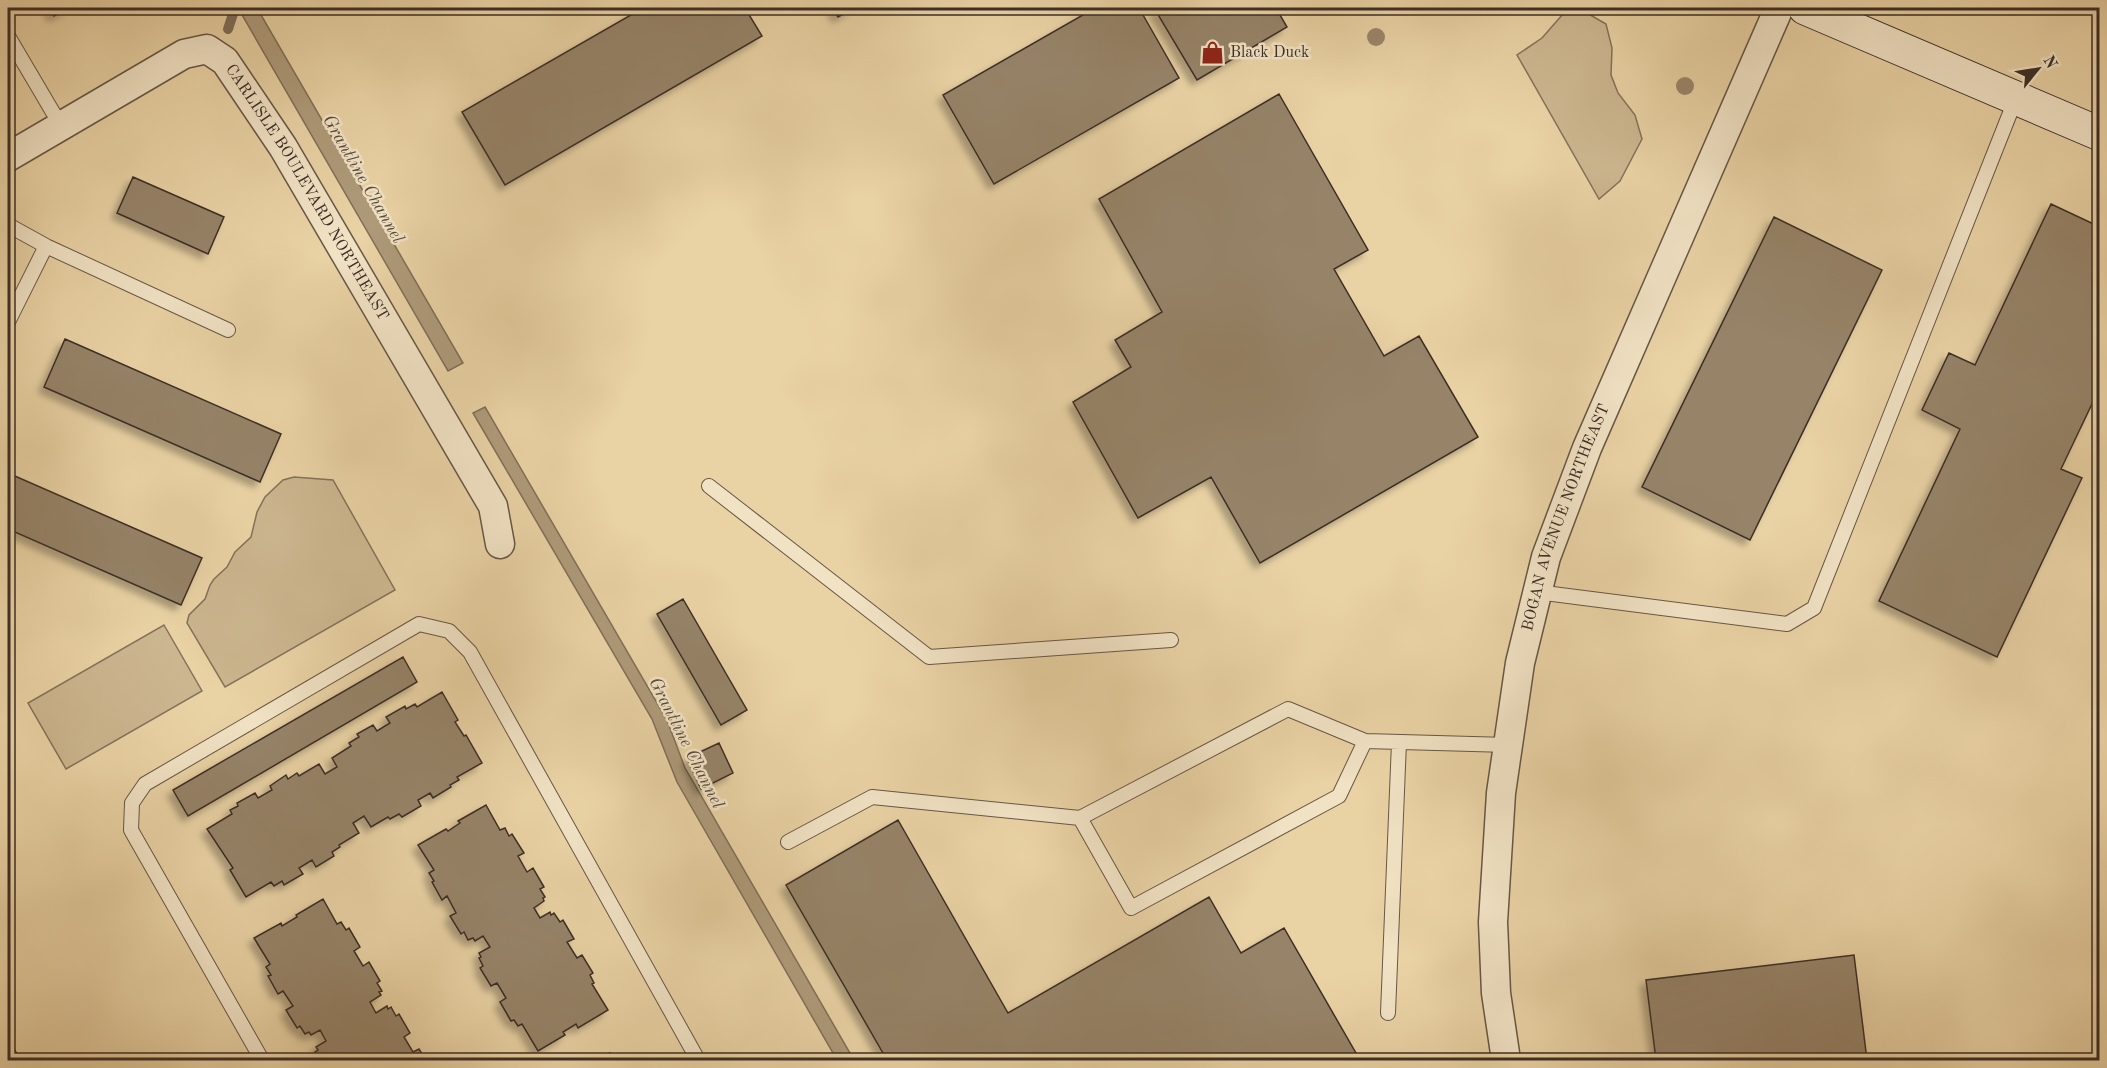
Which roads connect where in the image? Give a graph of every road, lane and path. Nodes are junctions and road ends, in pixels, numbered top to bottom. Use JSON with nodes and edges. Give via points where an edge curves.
{"nodes":[{"id":1,"x":1779,"y":8,"type":"edge"},
{"id":2,"x":1805,"y":8,"type":"edge"},
{"id":3,"x":8,"y":36,"type":"edge"},
{"id":4,"x":2016,"y":98,"type":"junction"},
{"id":5,"x":61,"y":126,"type":"junction"},
{"id":6,"x":2100,"y":134,"type":"edge"},
{"id":7,"x":8,"y":158,"type":"edge"},
{"id":8,"x":8,"y":225,"type":"edge"},
{"id":9,"x":46,"y":246,"type":"junction"},
{"id":10,"x":8,"y":322,"type":"edge"},
{"id":11,"x":228,"y":330,"type":"dead end"},
{"id":12,"x":709,"y":486,"type":"dead end"},
{"id":13,"x":500,"y":544,"type":"dead end"},
{"id":14,"x":1537,"y":592,"type":"junction"},
{"id":15,"x":1171,"y":640,"type":"dead end"},
{"id":16,"x":1365,"y":741,"type":"junction"},
{"id":17,"x":1399,"y":742,"type":"junction"},
{"id":18,"x":1508,"y":745,"type":"junction"},
{"id":19,"x":1080,"y":818,"type":"junction"},
{"id":20,"x":788,"y":842,"type":"dead end"},
{"id":21,"x":1388,"y":1013,"type":"dead end"},
{"id":22,"x":262,"y":1060,"type":"edge"},
{"id":23,"x":698,"y":1060,"type":"edge"},
{"id":24,"x":1506,"y":1060,"type":"edge"}],
"edges":[{"from":1,"to":14,"type":"street","name":"BOGAN AVENUE NORTHEAST","via":[[1587,448]]},
{"from":2,"to":4,"type":"main road"},
{"from":3,"to":5,"type":"lane"},
{"from":4,"to":6,"type":"main road"},
{"from":4,"to":14,"type":"lane","via":[[1814,608],[1787,624]]},
{"from":5,"to":7,"type":"street","name":"CARLISLE BOULEVARD NORTHEAST"},
{"from":5,"to":13,"type":"street","name":"CARLISLE BOULEVARD NORTHEAST","via":[[184,54],[207,49],[225,61],[283,147],[493,506]]},
{"from":8,"to":9,"type":"lane"},
{"from":9,"to":10,"type":"lane"},
{"from":9,"to":11,"type":"lane"},
{"from":12,"to":15,"type":"lane","via":[[929,657]]},
{"from":14,"to":18,"type":"street","name":"BOGAN AVENUE NORTHEAST","via":[[1520,663]]},
{"from":16,"to":17,"type":"lane"},
{"from":16,"to":19,"type":"lane","via":[[1288,709]]},
{"from":16,"to":19,"type":"lane","via":[[1340,796],[1131,908]]},
{"from":17,"to":18,"type":"lane"},
{"from":17,"to":21,"type":"lane"},
{"from":18,"to":24,"type":"street","name":"BOGAN AVENUE NORTHEAST","via":[[1492,922],[1496,993]]},
{"from":19,"to":20,"type":"lane","via":[[872,797]]},
{"from":22,"to":23,"type":"lane","via":[[131,830],[132,803],[145,784],[419,624],[449,631],[470,652]]}]}
